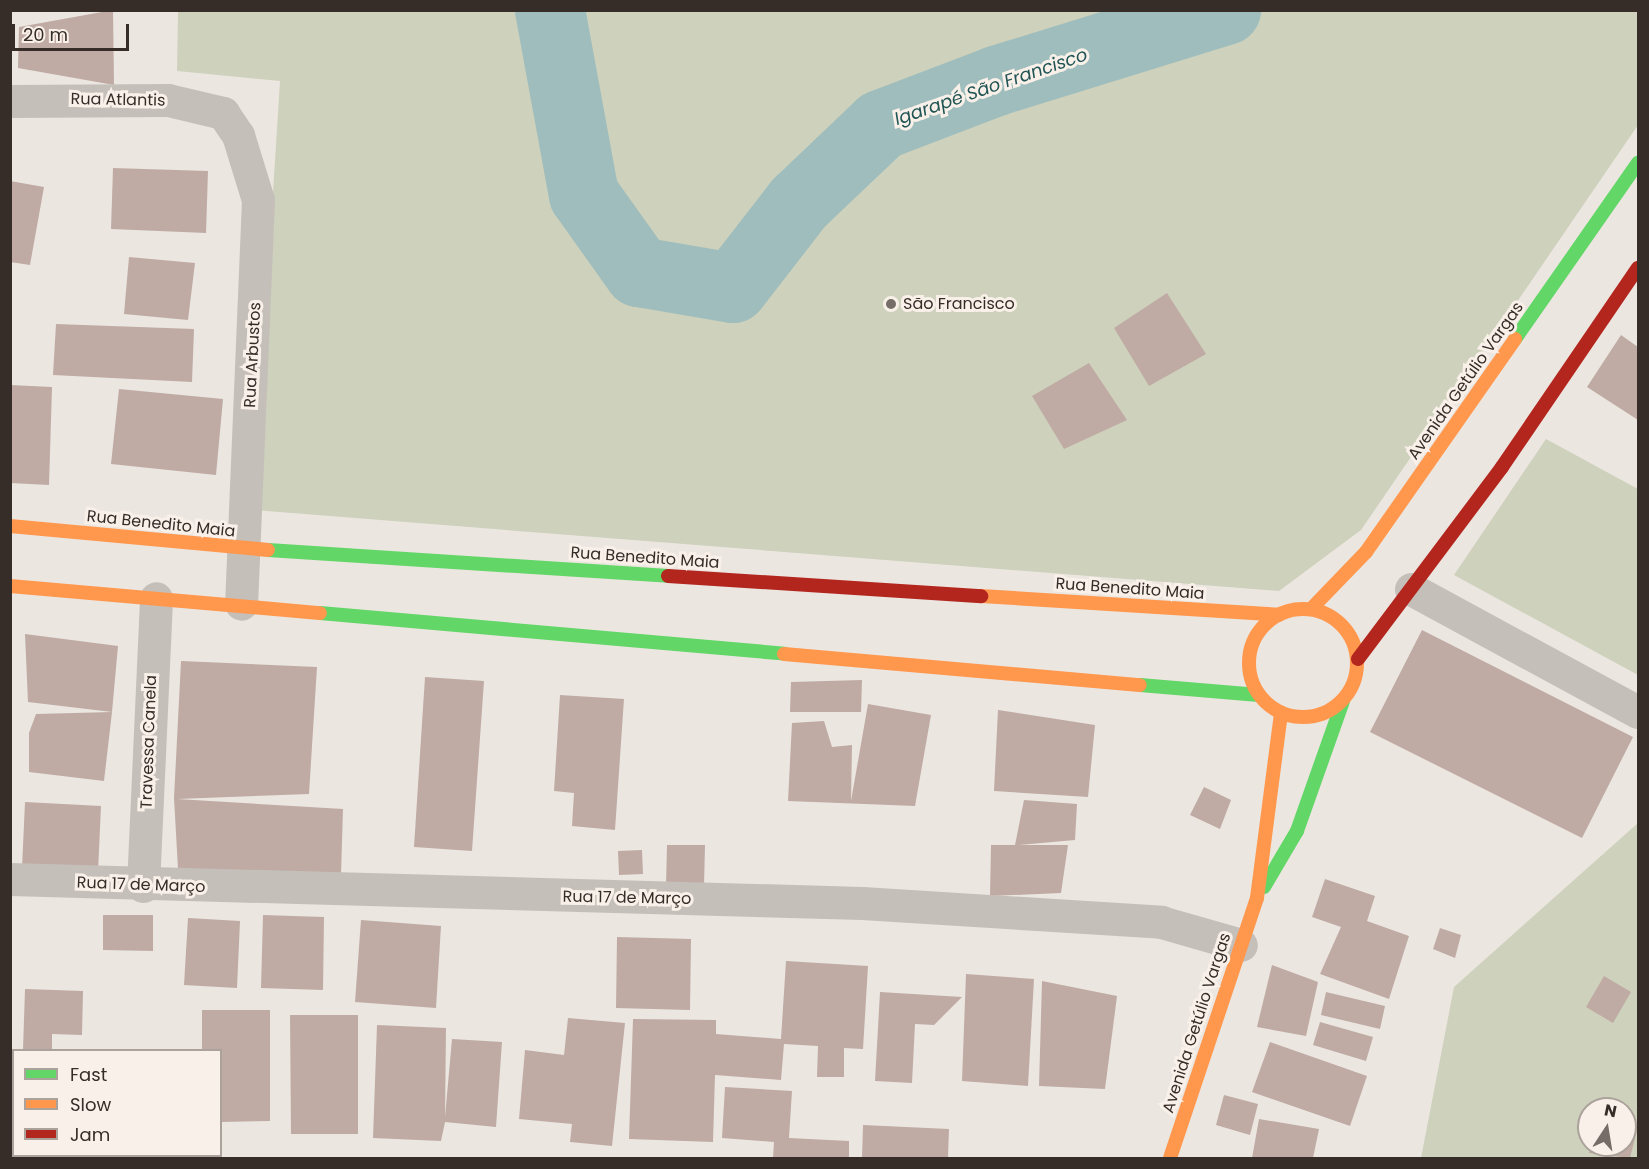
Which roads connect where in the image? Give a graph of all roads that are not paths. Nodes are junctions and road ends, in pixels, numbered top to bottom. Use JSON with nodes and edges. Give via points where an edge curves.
{"nodes":[{"id":1,"x":10,"y":101,"type":"edge"},
{"id":2,"x":223,"y":113,"type":"joint"},
{"id":3,"x":1638,"y":163,"type":"edge"},
{"id":4,"x":1638,"y":268,"type":"edge"},
{"id":5,"x":10,"y":526,"type":"edge"},
{"id":6,"x":245,"y":549,"type":"junction"},
{"id":7,"x":10,"y":586,"type":"edge"},
{"id":8,"x":1411,"y":589,"type":"junction"},
{"id":9,"x":156,"y":598,"type":"junction"},
{"id":10,"x":241,"y":604,"type":"junction"},
{"id":11,"x":1311,"y":609,"type":"junction"},
{"id":12,"x":1279,"y":615,"type":"junction"},
{"id":13,"x":1358,"y":659,"type":"junction"},
{"id":14,"x":1259,"y":695,"type":"junction"},
{"id":15,"x":1343,"y":701,"type":"junction"},
{"id":16,"x":1638,"y":712,"type":"edge"},
{"id":17,"x":1281,"y":713,"type":"junction"},
{"id":18,"x":10,"y":879,"type":"edge"},
{"id":19,"x":143,"y":886,"type":"junction"},
{"id":20,"x":1257,"y":898,"type":"junction"},
{"id":21,"x":1241,"y":945,"type":"junction"},
{"id":22,"x":1170,"y":1158,"type":"edge"}],
"edges":[{"from":1,"to":2,"type":"street","name":"Rua Atlantis","via":[[146,98]]},
{"from":2,"to":6,"type":"street","name":"Rua Arbustos","via":[[249,160],[258,200]]},
{"from":3,"to":11,"type":"street","name":"Avenida Getúlio Vargas","via":[[1366,552]]},
{"from":4,"to":8,"type":"street"},
{"from":5,"to":6,"type":"street","name":"Rua Benedito Maia"},
{"from":6,"to":10,"type":"street","name":"Rua Arbustos"},
{"from":6,"to":12,"type":"street","name":"Rua Benedito Maia"},
{"from":7,"to":9,"type":"street"},
{"from":8,"to":13,"type":"street"},
{"from":8,"to":16,"type":"street"},
{"from":9,"to":10,"type":"street"},
{"from":9,"to":19,"type":"street","name":"Travessa Canela"},
{"from":10,"to":14,"type":"street"},
{"from":11,"to":12,"type":"street"},
{"from":11,"to":13,"type":"street","via":[[1343,626]]},
{"from":12,"to":14,"type":"street","via":[[1263,625],[1248,660]]},
{"from":13,"to":15,"type":"street","via":[[1354,681]]},
{"from":14,"to":17,"type":"street"},
{"from":15,"to":17,"type":"street","via":[[1303,717]]},
{"from":15,"to":20,"type":"street","name":"Avenida Getúlio Vargas","via":[[1298,831]]},
{"from":17,"to":20,"type":"street","name":"Avenida Getúlio Vargas"},
{"from":18,"to":19,"type":"street","name":"Rua 17 de Março"},
{"from":19,"to":21,"type":"street","name":"Rua 17 de Março","via":[[862,903],[1161,922]]},
{"from":20,"to":21,"type":"street","name":"Avenida Getúlio Vargas"},
{"from":21,"to":22,"type":"street","name":"Avenida Getúlio Vargas"}]}
